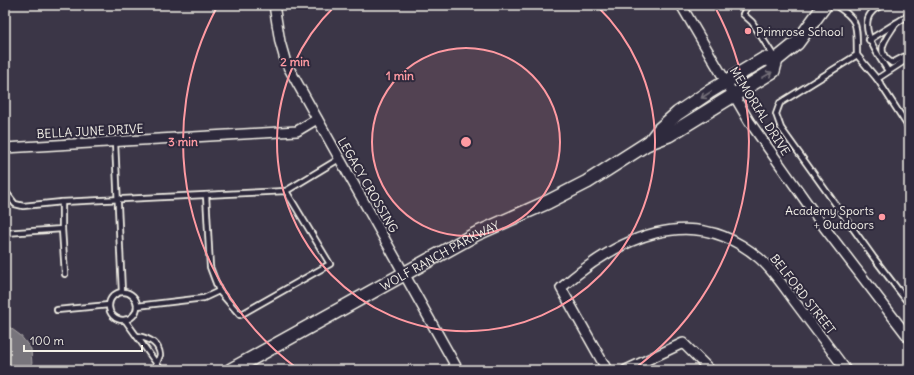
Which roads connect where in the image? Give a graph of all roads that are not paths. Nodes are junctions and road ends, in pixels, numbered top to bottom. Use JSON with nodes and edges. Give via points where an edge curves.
{"nodes":[{"id":1,"x":274,"y":5,"type":"edge"},
{"id":2,"x":681,"y":5,"type":"edge"},
{"id":3,"x":748,"y":5,"type":"edge"},
{"id":4,"x":825,"y":5,"type":"edge"},
{"id":5,"x":835,"y":5,"type":"edge"},
{"id":6,"x":882,"y":5,"type":"edge"},
{"id":7,"x":909,"y":15,"type":"edge"},
{"id":8,"x":896,"y":23,"type":"junction"},
{"id":9,"x":869,"y":40,"type":"junction"},
{"id":10,"x":909,"y":54,"type":"edge"},
{"id":11,"x":857,"y":55,"type":"junction"},
{"id":12,"x":909,"y":58,"type":"edge"},
{"id":13,"x":776,"y":60,"type":"junction"},
{"id":14,"x":888,"y":71,"type":"junction"},
{"id":15,"x":877,"y":79,"type":"junction"},
{"id":16,"x":726,"y":82,"type":"junction"},
{"id":17,"x":733,"y":94,"type":"junction"},
{"id":18,"x":317,"y":119,"type":"junction"},
{"id":19,"x":909,"y":128,"type":"edge"},
{"id":20,"x":115,"y":142,"type":"junction"},
{"id":21,"x":648,"y":143,"type":"junction"},
{"id":22,"x":5,"y":148,"type":"edge"},
{"id":23,"x":339,"y":159,"type":"junction"},
{"id":24,"x":286,"y":191,"type":"junction"},
{"id":25,"x":5,"y":192,"type":"edge"},
{"id":26,"x":206,"y":195,"type":"junction"},
{"id":27,"x":118,"y":200,"type":"junction"},
{"id":28,"x":62,"y":202,"type":"junction"},
{"id":29,"x":62,"y":229,"type":"junction"},
{"id":30,"x":5,"y":233,"type":"edge"},
{"id":31,"x":404,"y":273,"type":"junction"},
{"id":32,"x":65,"y":274,"type":"dead end"},
{"id":33,"x":219,"y":291,"type":"junction"},
{"id":34,"x":122,"y":292,"type":"junction"},
{"id":35,"x":909,"y":304,"type":"edge"},
{"id":36,"x":109,"y":305,"type":"junction"},
{"id":37,"x":137,"y":306,"type":"junction"},
{"id":38,"x":57,"y":310,"type":"dead end"},
{"id":39,"x":125,"y":320,"type":"junction"},
{"id":40,"x":137,"y":336,"type":"junction"},
{"id":41,"x":909,"y":338,"type":"edge"},
{"id":42,"x":159,"y":368,"type":"edge"},
{"id":43,"x":841,"y":368,"type":"edge"},
{"id":44,"x":231,"y":370,"type":"edge"},
{"id":45,"x":458,"y":370,"type":"edge"},
{"id":46,"x":607,"y":370,"type":"edge"},
{"id":47,"x":626,"y":370,"type":"edge"},
{"id":48,"x":710,"y":370,"type":"edge"}],
"edges":[{"from":1,"to":18,"type":"street","name":"LEGACY CROSSING","via":[[286,63]]},
{"from":2,"to":16,"type":"street","name":"MEMORIAL DRIVE"},
{"from":3,"to":13,"type":"lane","via":[[743,14],[752,22]]},
{"from":4,"to":13,"type":"street","name":"WOLF RANCH PARKWAY","via":[[797,43]]},
{"from":5,"to":11,"type":"lane","via":[[848,13],[856,24]]},
{"from":6,"to":9,"type":"lane","via":[[871,12],[868,19]]},
{"from":7,"to":8,"type":"lane"},
{"from":8,"to":9,"type":"lane"},
{"from":8,"to":10,"type":"lane","via":[[884,42],[882,52],[886,59],[892,62]]},
{"from":9,"to":14,"type":"lane"},
{"from":11,"to":15,"type":"lane"},
{"from":11,"to":35,"type":"lane","via":[[780,103],[776,114],[781,128]]},
{"from":12,"to":14,"type":"lane"},
{"from":13,"to":16,"type":"street","name":"WOLF RANCH PARKWAY","via":[[764,59]]},
{"from":17,"to":13,"type":"street","name":"WOLF RANCH PARKWAY","one_way":true,"via":[[773,71]]},
{"from":14,"to":15,"type":"lane"},
{"from":15,"to":19,"type":"lane"},
{"from":16,"to":17,"type":"street","name":"MEMORIAL DRIVE"},
{"from":16,"to":21,"type":"street","name":"WOLF RANCH PARKWAY","one_way":true,"via":[[678,113]]},
{"from":17,"to":21,"type":"street","name":"WOLF RANCH PARKWAY","via":[[669,135]]},
{"from":17,"to":41,"type":"street","name":"MEMORIAL DRIVE","via":[[749,121],[824,227]]},
{"from":18,"to":20,"type":"street","name":"BELLA JUNE DRIVE","via":[[297,131]]},
{"from":18,"to":23,"type":"street","name":"LEGACY CROSSING"},
{"from":20,"to":22,"type":"street","name":"BELLA JUNE DRIVE"},
{"from":20,"to":27,"type":"lane"},
{"from":21,"to":31,"type":"street","name":"WOLF RANCH PARKWAY","via":[[587,182],[476,234]]},
{"from":23,"to":24,"type":"lane"},
{"from":23,"to":31,"type":"street","name":"LEGACY CROSSING"},
{"from":24,"to":26,"type":"lane"},
{"from":24,"to":33,"type":"lane","via":[[330,264],[240,315]]},
{"from":25,"to":28,"type":"lane","via":[[15,204],[23,206]]},
{"from":26,"to":27,"type":"lane"},
{"from":26,"to":33,"type":"lane","via":[[210,266]]},
{"from":27,"to":28,"type":"lane"},
{"from":27,"to":34,"type":"lane"},
{"from":28,"to":29,"type":"lane"},
{"from":29,"to":30,"type":"lane"},
{"from":29,"to":32,"type":"lane"},
{"from":31,"to":44,"type":"street","name":"WOLF RANCH PARKWAY"},
{"from":31,"to":45,"type":"street","name":"LEGACY CROSSING"},
{"from":33,"to":37,"type":"lane","via":[[204,298]]},
{"from":34,"to":36,"type":"lane","via":[[112,297]]},
{"from":34,"to":37,"type":"lane","via":[[132,295]]},
{"from":36,"to":38,"type":"lane"},
{"from":36,"to":39,"type":"lane","via":[[112,314]]},
{"from":37,"to":39,"type":"lane","via":[[133,315]]},
{"from":39,"to":40,"type":"lane"},
{"from":40,"to":42,"type":"lane"},
{"from":40,"to":42,"type":"lane","via":[[149,339],[156,346],[160,355]]},
{"from":43,"to":46,"type":"street","name":"BELFORD STREET","via":[[773,272],[758,257],[738,243],[715,233],[690,228],[665,230],[627,242],[583,268],[561,288]]},
{"from":47,"to":48,"type":"street","via":[[683,343]]}]}
